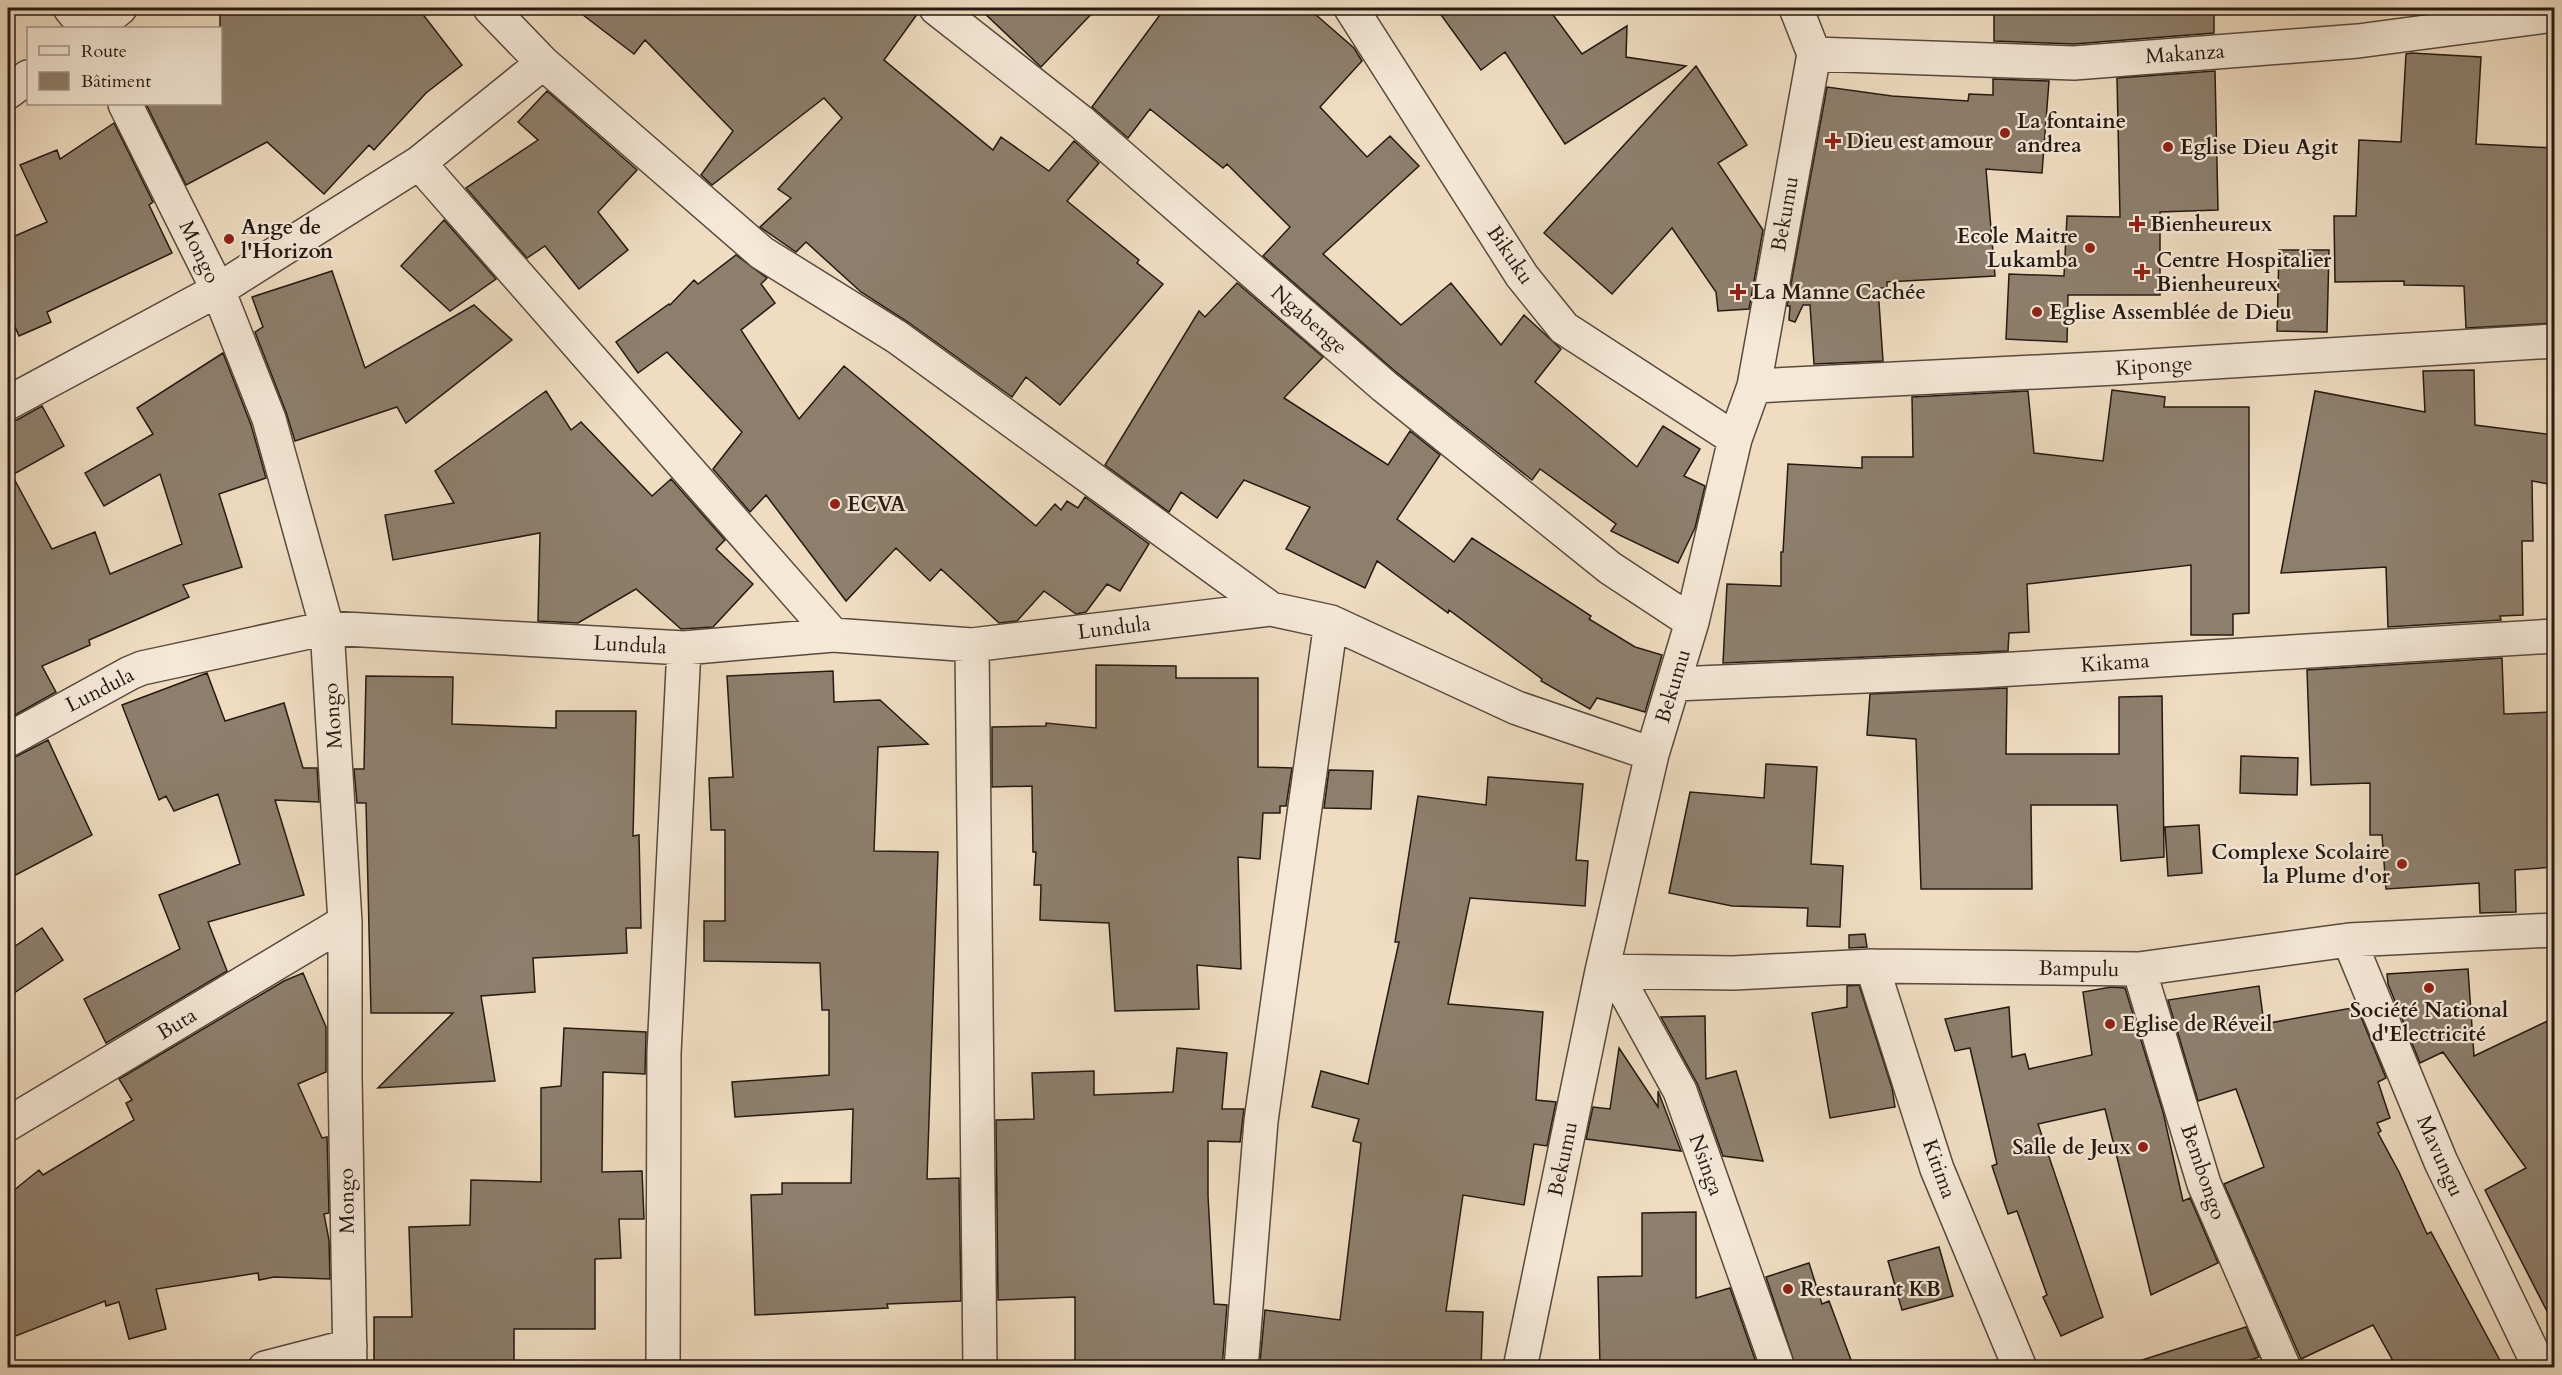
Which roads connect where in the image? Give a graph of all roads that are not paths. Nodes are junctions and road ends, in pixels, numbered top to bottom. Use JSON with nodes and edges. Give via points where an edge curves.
{"nodes":[{"id":1,"x":70,"y":8,"type":"edge"},
{"id":2,"x":120,"y":8,"type":"edge"},
{"id":3,"x":490,"y":8,"type":"edge"},
{"id":4,"x":936,"y":8,"type":"edge"},
{"id":5,"x":1351,"y":8,"type":"edge"},
{"id":6,"x":1796,"y":8,"type":"edge"},
{"id":7,"x":2554,"y":15,"type":"edge"},
{"id":8,"x":85,"y":27,"type":"edge"},
{"id":9,"x":96,"y":27,"type":"edge"},
{"id":10,"x":1814,"y":54,"type":"junction"},
{"id":11,"x":543,"y":63,"type":"junction"},
{"id":12,"x":27,"y":78,"type":"edge"},
{"id":13,"x":8,"y":92,"type":"edge"},
{"id":14,"x":126,"y":105,"type":"edge"},
{"id":15,"x":419,"y":163,"type":"junction"},
{"id":16,"x":218,"y":290,"type":"junction"},
{"id":17,"x":2554,"y":341,"type":"edge"},
{"id":18,"x":1754,"y":386,"type":"junction"},
{"id":19,"x":8,"y":403,"type":"edge"},
{"id":20,"x":1735,"y":439,"type":"junction"},
{"id":21,"x":1271,"y":609,"type":"junction"},
{"id":22,"x":1330,"y":622,"type":"junction"},
{"id":23,"x":1692,"y":622,"type":"junction"},
{"id":24,"x":327,"y":628,"type":"junction"},
{"id":25,"x":833,"y":635,"type":"junction"},
{"id":26,"x":2554,"y":636,"type":"edge"},
{"id":27,"x":972,"y":645,"type":"junction"},
{"id":28,"x":684,"y":648,"type":"junction"},
{"id":29,"x":1675,"y":684,"type":"junction"},
{"id":30,"x":8,"y":740,"type":"edge"},
{"id":31,"x":1652,"y":754,"type":"junction"},
{"id":32,"x":345,"y":922,"type":"junction"},
{"id":33,"x":2554,"y":930,"type":"edge"},
{"id":34,"x":2349,"y":940,"type":"junction"},
{"id":35,"x":1872,"y":966,"type":"junction"},
{"id":36,"x":2139,"y":969,"type":"junction"},
{"id":37,"x":1608,"y":971,"type":"junction"},
{"id":38,"x":8,"y":1124,"type":"edge"},
{"id":39,"x":350,"y":1357,"type":"edge"},
{"id":40,"x":265,"y":1368,"type":"edge"},
{"id":41,"x":663,"y":1368,"type":"edge"},
{"id":42,"x":980,"y":1368,"type":"edge"},
{"id":43,"x":1241,"y":1368,"type":"edge"},
{"id":44,"x":1520,"y":1368,"type":"edge"},
{"id":45,"x":1778,"y":1368,"type":"edge"},
{"id":46,"x":2020,"y":1368,"type":"edge"},
{"id":47,"x":2284,"y":1368,"type":"edge"},
{"id":48,"x":2540,"y":1368,"type":"edge"}],
"edges":[{"from":1,"to":8,"type":"street"},
{"from":2,"to":9,"type":"street"},
{"from":3,"to":11,"type":"street"},
{"from":4,"to":23,"type":"street","name":"Ngabenge","via":[[1081,122],[1402,400],[1610,568]]},
{"from":5,"to":20,"type":"street","name":"Bikuku","via":[[1522,276],[1564,328]]},
{"from":6,"to":10,"type":"street"},
{"from":7,"to":10,"type":"street","name":"Makanza","via":[[2358,41],[2074,63]]},
{"from":10,"to":18,"type":"street","name":"Bekumu"},
{"from":11,"to":15,"type":"street"},
{"from":11,"to":21,"type":"street","via":[[762,253],[897,337]]},
{"from":12,"to":13,"type":"street"},
{"from":14,"to":16,"type":"street","name":"Mongo"},
{"from":15,"to":16,"type":"street"},
{"from":15,"to":25,"type":"street"},
{"from":16,"to":19,"type":"street"},
{"from":16,"to":24,"type":"street","name":"Mongo","via":[[269,419]]},
{"from":17,"to":18,"type":"street","name":"Kiponge"},
{"from":18,"to":20,"type":"street","name":"Bekumu"},
{"from":20,"to":23,"type":"street","name":"Bekumu"},
{"from":21,"to":22,"type":"street"},
{"from":21,"to":27,"type":"street","name":"Lundula"},
{"from":22,"to":31,"type":"street","via":[[1517,708]]},
{"from":22,"to":43,"type":"street","via":[[1260,1121]]},
{"from":23,"to":29,"type":"street","name":"Bekumu"},
{"from":24,"to":28,"type":"street","name":"Lundula"},
{"from":24,"to":30,"type":"street","name":"Lundula","via":[[142,668]]},
{"from":24,"to":32,"type":"street","name":"Mongo"},
{"from":25,"to":27,"type":"street","name":"Lundula"},
{"from":25,"to":28,"type":"street","name":"Lundula"},
{"from":26,"to":29,"type":"street","name":"Kikama","via":[[1981,671]]},
{"from":27,"to":42,"type":"street"},
{"from":28,"to":41,"type":"street","via":[[664,1053]]},
{"from":29,"to":31,"type":"street","name":"Bekumu"},
{"from":31,"to":37,"type":"street","name":"Bekumu"},
{"from":32,"to":38,"type":"street","name":"Buta"},
{"from":32,"to":39,"type":"street","name":"Mongo"},
{"from":33,"to":34,"type":"street","name":"Bampulu"},
{"from":34,"to":36,"type":"street","name":"Bampulu"},
{"from":34,"to":48,"type":"street","name":"Mavungu","via":[[2441,1162]]},
{"from":35,"to":36,"type":"street","name":"Bampulu"},
{"from":35,"to":37,"type":"street","name":"Bampulu","via":[[1733,973]]},
{"from":35,"to":46,"type":"street","name":"Kitima","via":[[1937,1169]]},
{"from":36,"to":47,"type":"street","name":"Bembongo","via":[[2204,1184]]},
{"from":37,"to":44,"type":"street","name":"Bekumu"},
{"from":37,"to":45,"type":"street","name":"Nsinga","via":[[1680,1091]]},
{"from":39,"to":40,"type":"street"}]}
